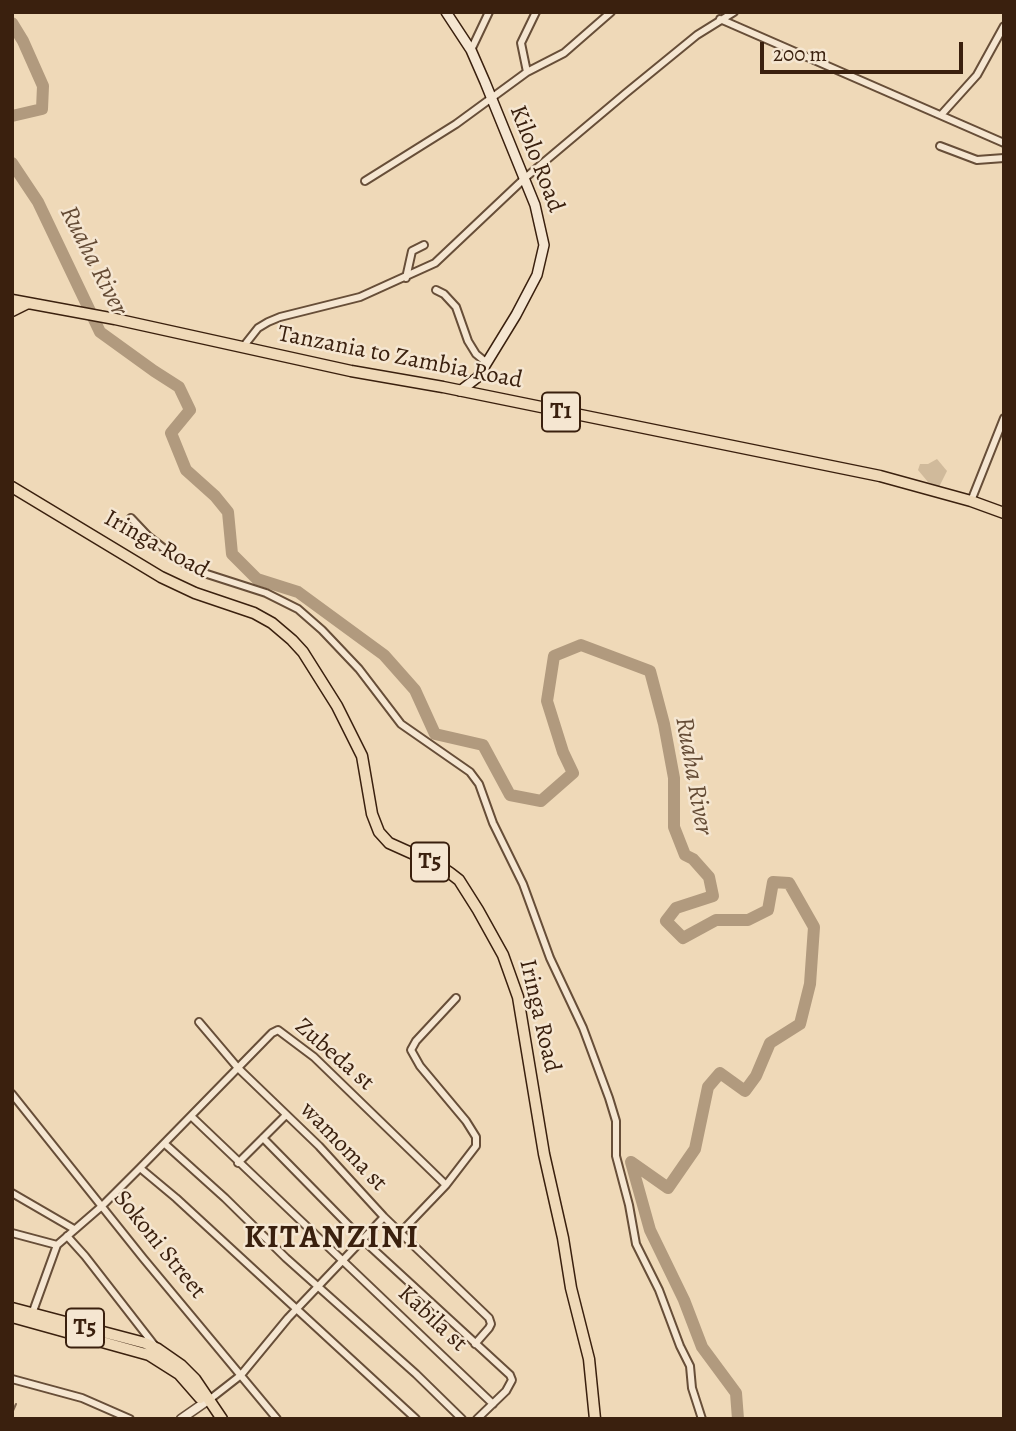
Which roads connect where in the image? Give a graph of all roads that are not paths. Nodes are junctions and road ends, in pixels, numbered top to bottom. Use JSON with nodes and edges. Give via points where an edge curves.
{"nodes":[{"id":1,"x":446,"y":12,"type":"edge"},
{"id":2,"x":489,"y":12,"type":"edge"},
{"id":3,"x":536,"y":12,"type":"edge"},
{"id":4,"x":611,"y":12,"type":"edge"},
{"id":5,"x":734,"y":12,"type":"edge"},
{"id":6,"x":720,"y":19,"type":"junction"},
{"id":7,"x":1004,"y":26,"type":"edge"},
{"id":8,"x":471,"y":50,"type":"junction"},
{"id":9,"x":527,"y":72,"type":"junction"},
{"id":10,"x":491,"y":98,"type":"junction"},
{"id":11,"x":941,"y":115,"type":"junction"},
{"id":12,"x":1004,"y":143,"type":"edge"},
{"id":13,"x":940,"y":146,"type":"dead end"},
{"id":14,"x":1004,"y":158,"type":"edge"},
{"id":15,"x":525,"y":178,"type":"junction"},
{"id":16,"x":365,"y":181,"type":"dead end"},
{"id":17,"x":424,"y":245,"type":"dead end"},
{"id":18,"x":406,"y":278,"type":"junction"},
{"id":19,"x":436,"y":290,"type":"dead end"},
{"id":20,"x":12,"y":300,"type":"edge"},
{"id":21,"x":29,"y":303,"type":"junction"},
{"id":22,"x":12,"y":311,"type":"edge"},
{"id":23,"x":243,"y":347,"type":"junction"},
{"id":24,"x":487,"y":363,"type":"junction"},
{"id":25,"x":460,"y":391,"type":"junction"},
{"id":26,"x":1004,"y":418,"type":"edge"},
{"id":27,"x":12,"y":487,"type":"edge"},
{"id":28,"x":971,"y":500,"type":"junction"},
{"id":29,"x":1004,"y":513,"type":"edge"},
{"id":30,"x":131,"y":518,"type":"dead end"},
{"id":31,"x":456,"y":998,"type":"dead end"},
{"id":32,"x":200,"y":1022,"type":"dead end"},
{"id":33,"x":239,"y":1068,"type":"junction"},
{"id":34,"x":12,"y":1094,"type":"edge"},
{"id":35,"x":286,"y":1115,"type":"junction"},
{"id":36,"x":192,"y":1118,"type":"junction"},
{"id":37,"x":263,"y":1138,"type":"junction"},
{"id":38,"x":165,"y":1144,"type":"junction"},
{"id":39,"x":238,"y":1163,"type":"junction"},
{"id":40,"x":140,"y":1168,"type":"junction"},
{"id":41,"x":446,"y":1185,"type":"junction"},
{"id":42,"x":12,"y":1193,"type":"edge"},
{"id":43,"x":102,"y":1206,"type":"junction"},
{"id":44,"x":384,"y":1217,"type":"junction"},
{"id":45,"x":74,"y":1229,"type":"junction"},
{"id":46,"x":401,"y":1232,"type":"junction"},
{"id":47,"x":12,"y":1233,"type":"edge"},
{"id":48,"x":67,"y":1236,"type":"junction"},
{"id":49,"x":362,"y":1240,"type":"junction"},
{"id":50,"x":57,"y":1245,"type":"junction"},
{"id":51,"x":342,"y":1262,"type":"junction"},
{"id":52,"x":319,"y":1286,"type":"junction"},
{"id":53,"x":12,"y":1308,"type":"edge"},
{"id":54,"x":297,"y":1310,"type":"junction"},
{"id":55,"x":32,"y":1314,"type":"junction"},
{"id":56,"x":12,"y":1317,"type":"edge"},
{"id":57,"x":475,"y":1344,"type":"junction"},
{"id":58,"x":155,"y":1353,"type":"junction"},
{"id":59,"x":241,"y":1375,"type":"junction"},
{"id":60,"x":12,"y":1379,"type":"edge"},
{"id":61,"x":207,"y":1402,"type":"junction"},
{"id":62,"x":493,"y":1404,"type":"junction"},
{"id":63,"x":130,"y":1419,"type":"edge"},
{"id":64,"x":181,"y":1419,"type":"edge"},
{"id":65,"x":214,"y":1419,"type":"edge"},
{"id":66,"x":222,"y":1419,"type":"edge"},
{"id":67,"x":277,"y":1419,"type":"edge"},
{"id":68,"x":416,"y":1419,"type":"edge"},
{"id":69,"x":462,"y":1419,"type":"edge"},
{"id":70,"x":477,"y":1419,"type":"edge"},
{"id":71,"x":595,"y":1419,"type":"edge"},
{"id":72,"x":702,"y":1419,"type":"edge"}],
"edges":[{"from":1,"to":8,"type":"main road","name":"Kilolo Road"},
{"from":2,"to":8,"type":"street"},
{"from":3,"to":9,"type":"street","via":[[520,43]]},
{"from":4,"to":9,"type":"street","via":[[564,53]]},
{"from":5,"to":6,"type":"street"},
{"from":6,"to":11,"type":"street"},
{"from":6,"to":15,"type":"street"},
{"from":7,"to":11,"type":"street","via":[[977,75]]},
{"from":8,"to":10,"type":"main road","name":"Kilolo Road"},
{"from":9,"to":10,"type":"street"},
{"from":10,"to":15,"type":"main road","name":"Kilolo Road"},
{"from":10,"to":16,"type":"street"},
{"from":11,"to":12,"type":"street"},
{"from":13,"to":14,"type":"street","via":[[977,160]]},
{"from":15,"to":18,"type":"street","via":[[435,263]]},
{"from":15,"to":24,"type":"main road","name":"Kilolo Road","via":[[542,229],[544,252],[530,291]]},
{"from":17,"to":18,"type":"street","via":[[412,251]]},
{"from":18,"to":23,"type":"street","via":[[352,300],[280,317],[258,328]]},
{"from":19,"to":24,"type":"street","via":[[456,307],[468,341]]},
{"from":20,"to":21,"type":"highway","number":"T1"},
{"from":21,"to":22,"type":"highway"},
{"from":21,"to":23,"type":"highway","name":"Tanzania to Zambia Road","number":"T1"},
{"from":23,"to":25,"type":"highway","name":"Tanzania to Zambia Road","number":"T1"},
{"from":24,"to":25,"type":"main road","name":"Kilolo Road"},
{"from":25,"to":28,"type":"highway","name":"Tanzania to Zambia Road","number":"T1","via":[[774,454]]},
{"from":26,"to":28,"type":"street"},
{"from":27,"to":71,"type":"highway","name":"Iringa Road","number":"T5","via":[[162,577],[254,613],[292,640],[337,706],[362,756],[379,832],[389,843],[459,880],[478,910],[503,955],[518,997],[544,1154],[589,1359]]},
{"from":28,"to":29,"type":"highway","name":"Tanzania to Zambia Road","number":"T1"},
{"from":30,"to":72,"type":"street","via":[[180,561],[298,609],[359,669],[401,724],[470,772],[479,784],[606,1089],[616,1121],[616,1156],[636,1244],[690,1366]]},
{"from":31,"to":41,"type":"street","via":[[411,1050],[476,1136],[472,1153]]},
{"from":32,"to":33,"type":"street","name":"wamoma st"},
{"from":33,"to":35,"type":"street","name":"wamoma st"},
{"from":33,"to":36,"type":"street","name":"Zubeda st"},
{"from":33,"to":41,"type":"street","name":"Zubeda st","via":[[272,1033],[282,1032],[314,1057]]},
{"from":34,"to":43,"type":"street","name":"Sokoni Street"},
{"from":35,"to":37,"type":"street"},
{"from":35,"to":44,"type":"street","name":"wamoma st"},
{"from":36,"to":38,"type":"street","name":"Zubeda st"},
{"from":36,"to":39,"type":"street","name":"Kabila st"},
{"from":37,"to":39,"type":"street"},
{"from":37,"to":49,"type":"street"},
{"from":38,"to":40,"type":"street","name":"Zubeda st"},
{"from":38,"to":52,"type":"street"},
{"from":39,"to":51,"type":"street","name":"Kabila st"},
{"from":40,"to":43,"type":"street","name":"Zubeda st"},
{"from":40,"to":54,"type":"street"},
{"from":41,"to":46,"type":"street"},
{"from":42,"to":45,"type":"street"},
{"from":43,"to":45,"type":"street","name":"Zubeda st"},
{"from":43,"to":59,"type":"street","name":"Sokoni Street"},
{"from":44,"to":46,"type":"street","name":"wamoma st"},
{"from":44,"to":49,"type":"street"},
{"from":45,"to":48,"type":"street","name":"Zubeda st"},
{"from":46,"to":57,"type":"street","name":"wamoma st","via":[[489,1318],[489,1328]]},
{"from":47,"to":50,"type":"street"},
{"from":48,"to":50,"type":"street","name":"Zubeda st"},
{"from":48,"to":58,"type":"street"},
{"from":49,"to":51,"type":"street"},
{"from":49,"to":57,"type":"street"},
{"from":50,"to":55,"type":"street"},
{"from":51,"to":52,"type":"street"},
{"from":51,"to":62,"type":"street","name":"Kabila st"},
{"from":52,"to":54,"type":"street"},
{"from":52,"to":69,"type":"street"},
{"from":53,"to":55,"type":"highway","number":"T5"},
{"from":54,"to":59,"type":"street"},
{"from":54,"to":68,"type":"street"},
{"from":55,"to":58,"type":"highway","number":"T5","via":[[145,1343]]},
{"from":56,"to":58,"type":"highway","number":"T5"},
{"from":57,"to":62,"type":"street","via":[[512,1380]]},
{"from":58,"to":61,"type":"highway","number":"T5"},
{"from":59,"to":61,"type":"street"},
{"from":59,"to":67,"type":"street","name":"Sokoni Street"},
{"from":60,"to":63,"type":"street","via":[[82,1398]]},
{"from":61,"to":64,"type":"street"},
{"from":61,"to":65,"type":"highway","number":"T5"},
{"from":61,"to":66,"type":"highway","number":"T5"},
{"from":62,"to":70,"type":"street"}]}
